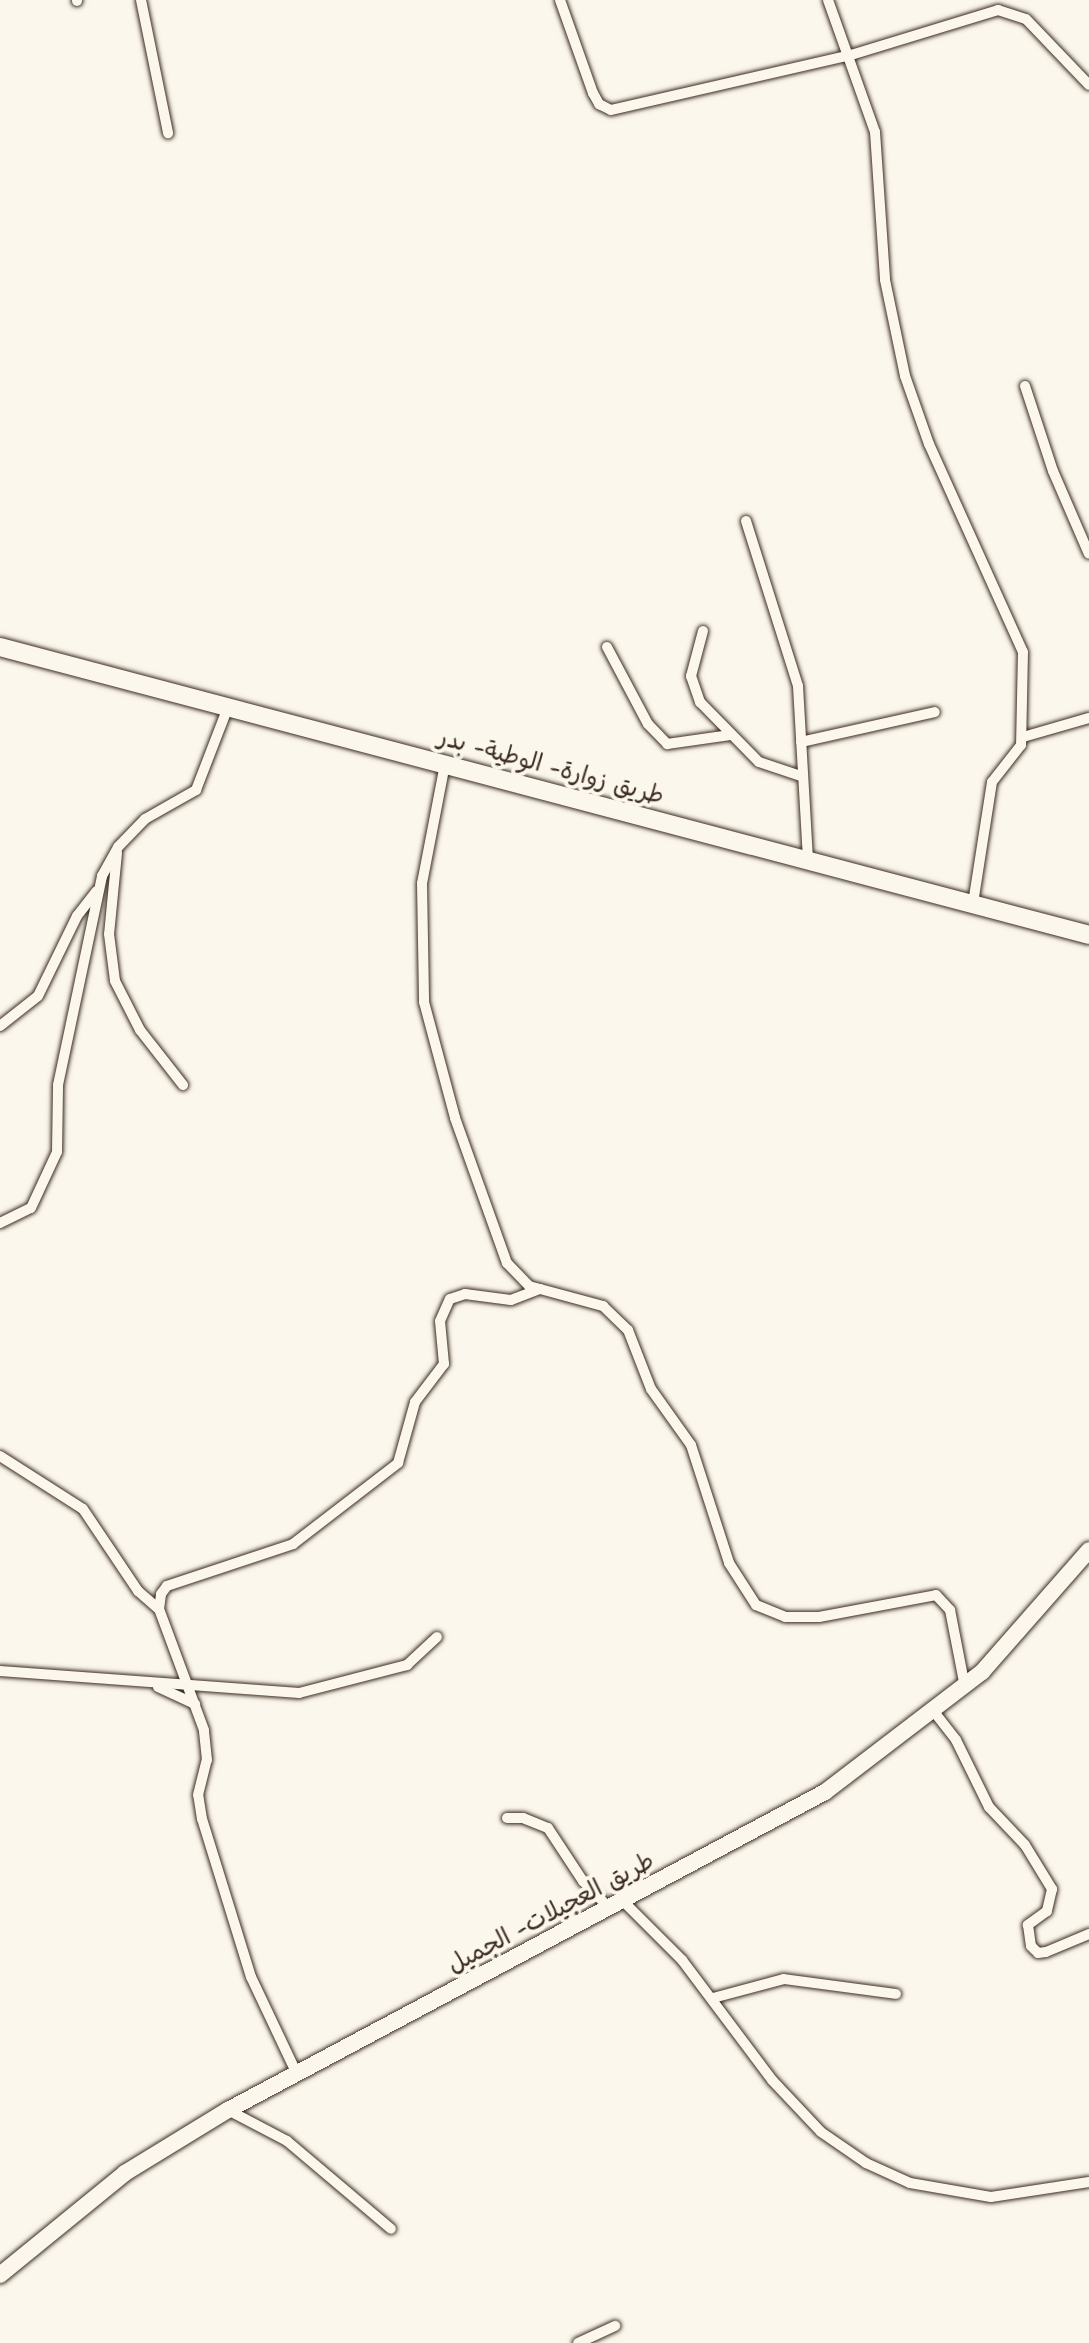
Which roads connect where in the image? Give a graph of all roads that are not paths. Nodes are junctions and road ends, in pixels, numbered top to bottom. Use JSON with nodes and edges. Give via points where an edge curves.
{"nodes":[{"id":1,"x":141,"y":0,"type":"edge"},
{"id":2,"x":560,"y":0,"type":"edge"},
{"id":3,"x":828,"y":0,"type":"edge"},
{"id":4,"x":851,"y":55,"type":"junction"},
{"id":5,"x":1089,"y":85,"type":"edge"},
{"id":6,"x":168,"y":133,"type":"dead end"},
{"id":7,"x":1025,"y":386,"type":"dead end"},
{"id":8,"x":746,"y":521,"type":"dead end"},
{"id":9,"x":1089,"y":554,"type":"edge"},
{"id":10,"x":703,"y":631,"type":"dead end"},
{"id":11,"x":0,"y":647,"type":"edge"},
{"id":12,"x":607,"y":647,"type":"dead end"},
{"id":13,"x":228,"y":707,"type":"junction"},
{"id":14,"x":935,"y":712,"type":"dead end"},
{"id":15,"x":1089,"y":718,"type":"edge"},
{"id":16,"x":730,"y":735,"type":"junction"},
{"id":17,"x":1023,"y":737,"type":"junction"},
{"id":18,"x":801,"y":742,"type":"junction"},
{"id":19,"x":445,"y":764,"type":"junction"},
{"id":20,"x":801,"y":776,"type":"junction"},
{"id":21,"x":118,"y":847,"type":"junction"},
{"id":22,"x":808,"y":860,"type":"junction"},
{"id":23,"x":97,"y":890,"type":"junction"},
{"id":24,"x":973,"y":903,"type":"junction"},
{"id":25,"x":1089,"y":935,"type":"edge"},
{"id":26,"x":0,"y":1026,"type":"edge"},
{"id":27,"x":183,"y":1085,"type":"dead end"},
{"id":28,"x":0,"y":1223,"type":"edge"},
{"id":29,"x":540,"y":1289,"type":"junction"},
{"id":30,"x":0,"y":1456,"type":"edge"},
{"id":31,"x":1089,"y":1550,"type":"edge"},
{"id":32,"x":167,"y":1586,"type":"junction"},
{"id":33,"x":138,"y":1591,"type":"junction"},
{"id":34,"x":159,"y":1609,"type":"junction"},
{"id":35,"x":437,"y":1637,"type":"dead end"},
{"id":36,"x":0,"y":1671,"type":"edge"},
{"id":37,"x":156,"y":1686,"type":"junction"},
{"id":38,"x":188,"y":1687,"type":"junction"},
{"id":39,"x":965,"y":1687,"type":"junction"},
{"id":40,"x":195,"y":1704,"type":"junction"},
{"id":41,"x":935,"y":1713,"type":"junction"},
{"id":42,"x":507,"y":1818,"type":"dead end"},
{"id":43,"x":617,"y":1905,"type":"junction"},
{"id":44,"x":1089,"y":1934,"type":"edge"},
{"id":45,"x":896,"y":1994,"type":"dead end"},
{"id":46,"x":713,"y":1998,"type":"junction"},
{"id":47,"x":296,"y":2072,"type":"junction"},
{"id":48,"x":228,"y":2110,"type":"junction"},
{"id":49,"x":1089,"y":2182,"type":"edge"},
{"id":50,"x":391,"y":2229,"type":"dead end"},
{"id":51,"x":0,"y":2275,"type":"edge"},
{"id":52,"x":615,"y":2326,"type":"dead end"},
{"id":53,"x":578,"y":2343,"type":"edge"}],
"edges":[{"from":1,"to":6,"type":"street"},
{"from":2,"to":4,"type":"street","via":[[596,100],[611,110]]},
{"from":3,"to":4,"type":"street"},
{"from":4,"to":5,"type":"street","via":[[1004,10],[1026,19]]},
{"from":4,"to":17,"type":"street","via":[[880,160],[881,252],[898,349],[929,444],[1023,652]]},
{"from":7,"to":9,"type":"street"},
{"from":8,"to":18,"type":"street","via":[[793,664]]},
{"from":10,"to":16,"type":"street","via":[[692,663],[693,688]]},
{"from":11,"to":13,"type":"highway","name":"طريق زوارة- الوطية- بدر"},
{"from":12,"to":16,"type":"street","via":[[648,724],[667,744]]},
{"from":13,"to":19,"type":"highway","name":"طريق زوارة- الوطية- بدر"},
{"from":13,"to":21,"type":"street","via":[[196,790],[145,819]]},
{"from":14,"to":18,"type":"street"},
{"from":15,"to":17,"type":"street"},
{"from":16,"to":20,"type":"street","via":[[769,769]]},
{"from":17,"to":24,"type":"street","via":[[1018,752],[992,782]]},
{"from":18,"to":20,"type":"street"},
{"from":19,"to":22,"type":"highway","name":"طريق زوارة- الوطية- بدر"},
{"from":19,"to":29,"type":"street","via":[[422,883],[421,964],[429,1029],[491,1227],[514,1274]]},
{"from":20,"to":22,"type":"street"},
{"from":21,"to":23,"type":"street"},
{"from":21,"to":27,"type":"street","via":[[109,934],[115,981],[140,1030]]},
{"from":22,"to":24,"type":"highway","name":"طريق زوارة- الوطية- بدر"},
{"from":23,"to":26,"type":"street","via":[[77,916],[38,996]]},
{"from":23,"to":28,"type":"street","via":[[56,1096],[57,1152],[31,1208]]},
{"from":24,"to":25,"type":"highway","name":"طريق زوارة- الوطية- بدر"},
{"from":29,"to":32,"type":"street","via":[[511,1300],[465,1294],[450,1299],[440,1321],[444,1364],[415,1402],[398,1463],[293,1544]]},
{"from":29,"to":39,"type":"street","via":[[603,1306],[628,1330],[651,1389],[691,1445],[729,1563],[756,1605],[785,1617],[819,1617],[936,1595],[950,1610]]},
{"from":30,"to":33,"type":"street","via":[[83,1509]]},
{"from":31,"to":39,"type":"main road","name":"طريق العجيلات- الجميل","via":[[1053,1597]]},
{"from":32,"to":33,"type":"street"},
{"from":32,"to":34,"type":"street"},
{"from":33,"to":34,"type":"street"},
{"from":34,"to":38,"type":"street"},
{"from":35,"to":38,"type":"street","via":[[407,1665],[317,1690]]},
{"from":36,"to":37,"type":"street"},
{"from":37,"to":38,"type":"street"},
{"from":37,"to":40,"type":"street"},
{"from":38,"to":40,"type":"street"},
{"from":39,"to":41,"type":"main road","name":"طريق العجيلات- الجميل"},
{"from":40,"to":47,"type":"street","via":[[207,1752],[198,1795],[202,1819],[251,1977]]},
{"from":41,"to":43,"type":"main road","name":"طريق العجيلات- الجميل","via":[[825,1792]]},
{"from":41,"to":44,"type":"street","via":[[974,1771],[989,1807],[1025,1845],[1052,1889],[1047,1911],[1028,1925],[1031,1946],[1046,1952]]},
{"from":42,"to":43,"type":"street","via":[[548,1828],[583,1881]]},
{"from":43,"to":46,"type":"street"},
{"from":43,"to":47,"type":"main road","name":"طريق العجيلات- الجميل"},
{"from":45,"to":46,"type":"street","via":[[784,1979]]},
{"from":46,"to":49,"type":"street","via":[[772,2080],[821,2132],[866,2163],[910,2183],[991,2197]]},
{"from":47,"to":48,"type":"main road","name":"طريق العجيلات- الجميل"},
{"from":48,"to":50,"type":"street","via":[[287,2141]]},
{"from":48,"to":51,"type":"main road","name":"طريق العجيلات- الجميل","via":[[125,2173]]},
{"from":52,"to":53,"type":"street"}]}
